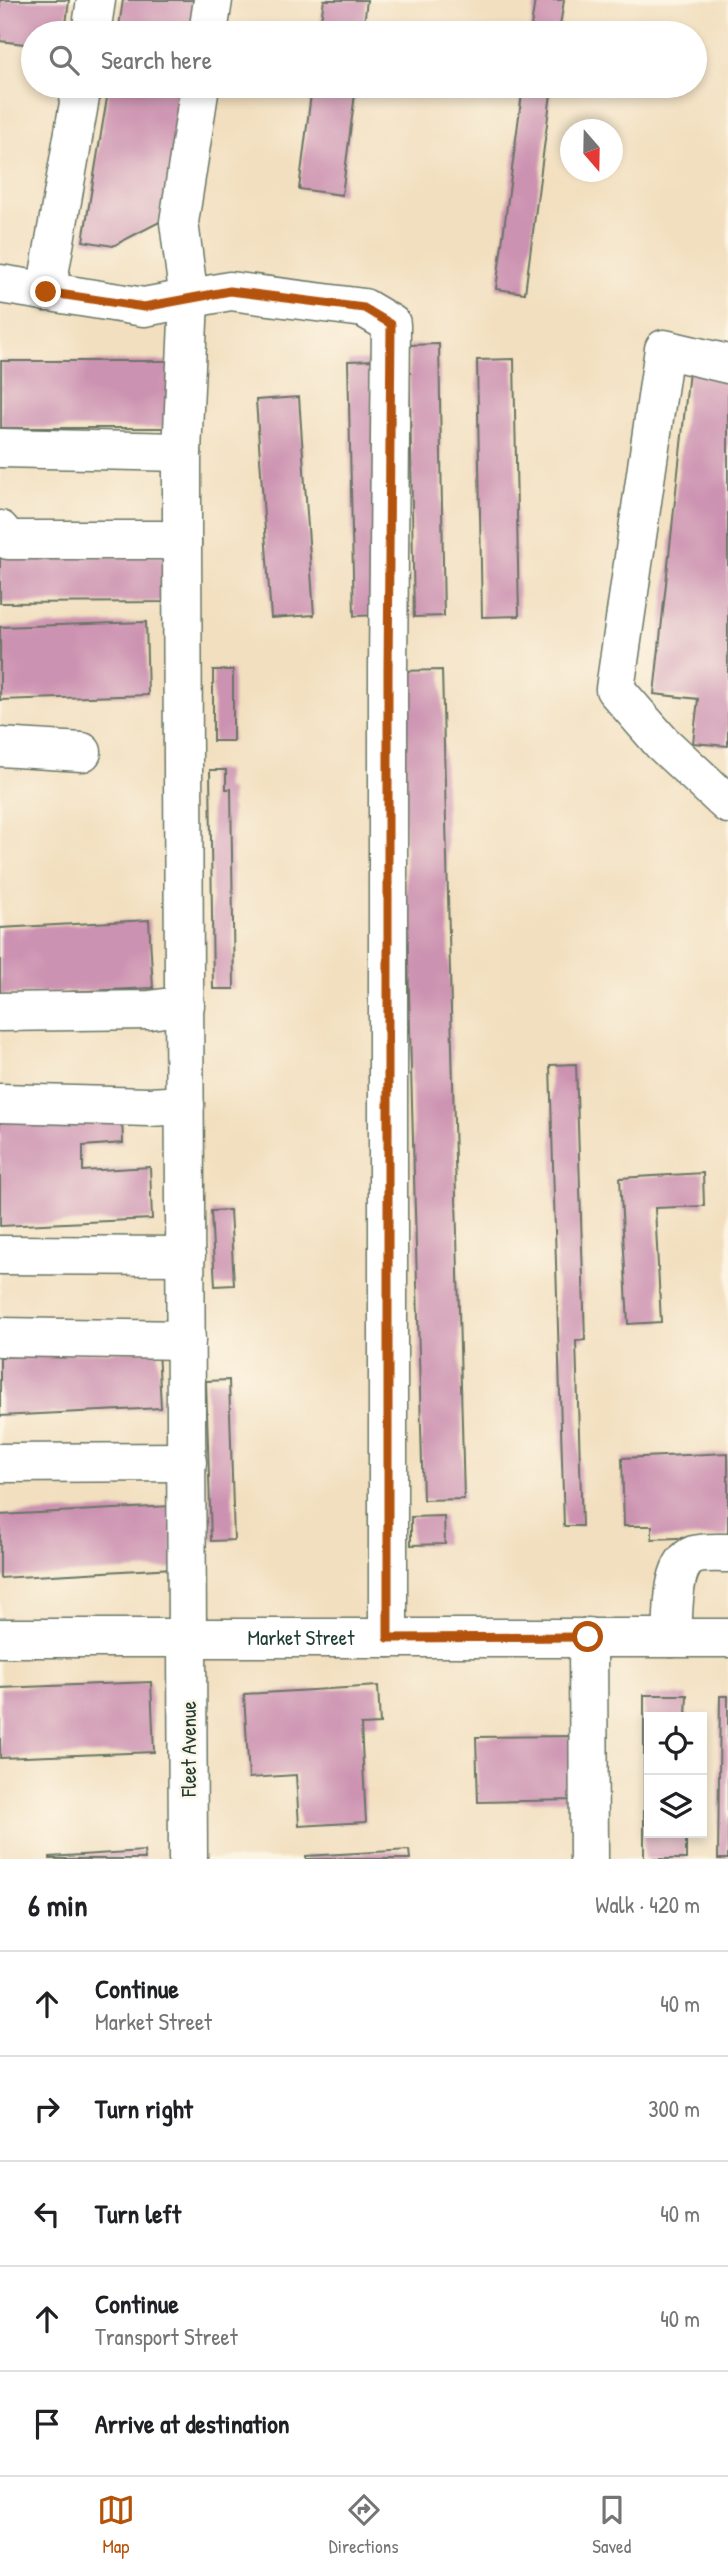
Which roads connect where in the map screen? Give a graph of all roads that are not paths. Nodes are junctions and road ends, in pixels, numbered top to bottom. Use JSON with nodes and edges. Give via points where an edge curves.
{"nodes":[{"id":1,"x":96,"y":0,"type":"edge"},
{"id":2,"x":213,"y":0,"type":"edge"},
{"id":3,"x":93,"y":21,"type":"edge"},
{"id":4,"x":210,"y":21,"type":"edge"},
{"id":5,"x":80,"y":98,"type":"edge"},
{"id":6,"x":198,"y":98,"type":"edge"},
{"id":7,"x":0,"y":284,"type":"edge"},
{"id":8,"x":46,"y":292,"type":"junction"},
{"id":9,"x":189,"y":300,"type":"junction"},
{"id":10,"x":728,"y":364,"type":"edge"},
{"id":11,"x":0,"y":448,"type":"edge"},
{"id":12,"x":182,"y":452,"type":"junction"},
{"id":13,"x":0,"y":530,"type":"edge"},
{"id":14,"x":182,"y":543,"type":"junction"},
{"id":15,"x":0,"y":747,"type":"edge"},
{"id":16,"x":82,"y":752,"type":"dead end"},
{"id":17,"x":728,"y":804,"type":"edge"},
{"id":18,"x":185,"y":1005,"type":"junction"},
{"id":19,"x":0,"y":1012,"type":"edge"},
{"id":20,"x":0,"y":1103,"type":"edge"},
{"id":21,"x":185,"y":1105,"type":"junction"},
{"id":22,"x":0,"y":1255,"type":"edge"},
{"id":23,"x":186,"y":1256,"type":"junction"},
{"id":24,"x":0,"y":1337,"type":"edge"},
{"id":25,"x":186,"y":1340,"type":"junction"},
{"id":26,"x":187,"y":1462,"type":"junction"},
{"id":27,"x":0,"y":1463,"type":"edge"},
{"id":28,"x":724,"y":1553,"type":"edge"},
{"id":29,"x":588,"y":1637,"type":"junction"},
{"id":30,"x":0,"y":1638,"type":"edge"},
{"id":31,"x":189,"y":1638,"type":"junction"},
{"id":32,"x":388,"y":1638,"type":"junction"},
{"id":33,"x":672,"y":1638,"type":"junction"},
{"id":34,"x":728,"y":1638,"type":"edge"},
{"id":35,"x":188,"y":1859,"type":"edge"},
{"id":36,"x":589,"y":1859,"type":"edge"}],
"edges":[{"from":1,"to":3,"type":"street"},
{"from":2,"to":4,"type":"street"},
{"from":5,"to":8,"type":"street"},
{"from":6,"to":9,"type":"street","name":"Fleet Avenue","via":[[179,222]]},
{"from":7,"to":8,"type":"street"},
{"from":8,"to":9,"type":"street","via":[[144,307]]},
{"from":9,"to":12,"type":"street","name":"Fleet Avenue"},
{"from":9,"to":32,"type":"street","via":[[230,291],[364,308],[391,324]]},
{"from":10,"to":17,"type":"street","via":[[664,349],[615,689],[662,743]]},
{"from":11,"to":12,"type":"street"},
{"from":12,"to":14,"type":"street","name":"Fleet Avenue"},
{"from":13,"to":14,"type":"street","via":[[9,540]]},
{"from":14,"to":18,"type":"street","name":"Fleet Avenue"},
{"from":15,"to":16,"type":"street"},
{"from":18,"to":19,"type":"street","via":[[150,1010]]},
{"from":18,"to":21,"type":"street","name":"Fleet Avenue"},
{"from":20,"to":21,"type":"street"},
{"from":21,"to":23,"type":"street","name":"Fleet Avenue"},
{"from":22,"to":23,"type":"street"},
{"from":23,"to":25,"type":"street","name":"Fleet Avenue"},
{"from":24,"to":25,"type":"street"},
{"from":25,"to":26,"type":"street","name":"Fleet Avenue"},
{"from":26,"to":27,"type":"street"},
{"from":26,"to":31,"type":"street","name":"Fleet Avenue"},
{"from":28,"to":33,"type":"street","via":[[694,1555],[680,1567]]},
{"from":29,"to":32,"type":"street","name":"Market Street"},
{"from":29,"to":33,"type":"street","name":"Market Street"},
{"from":29,"to":36,"type":"street"},
{"from":30,"to":31,"type":"street","name":"Market Street"},
{"from":31,"to":32,"type":"street","name":"Market Street"},
{"from":31,"to":35,"type":"street","name":"Fleet Avenue"},
{"from":33,"to":34,"type":"street","name":"Market Street"}]}
